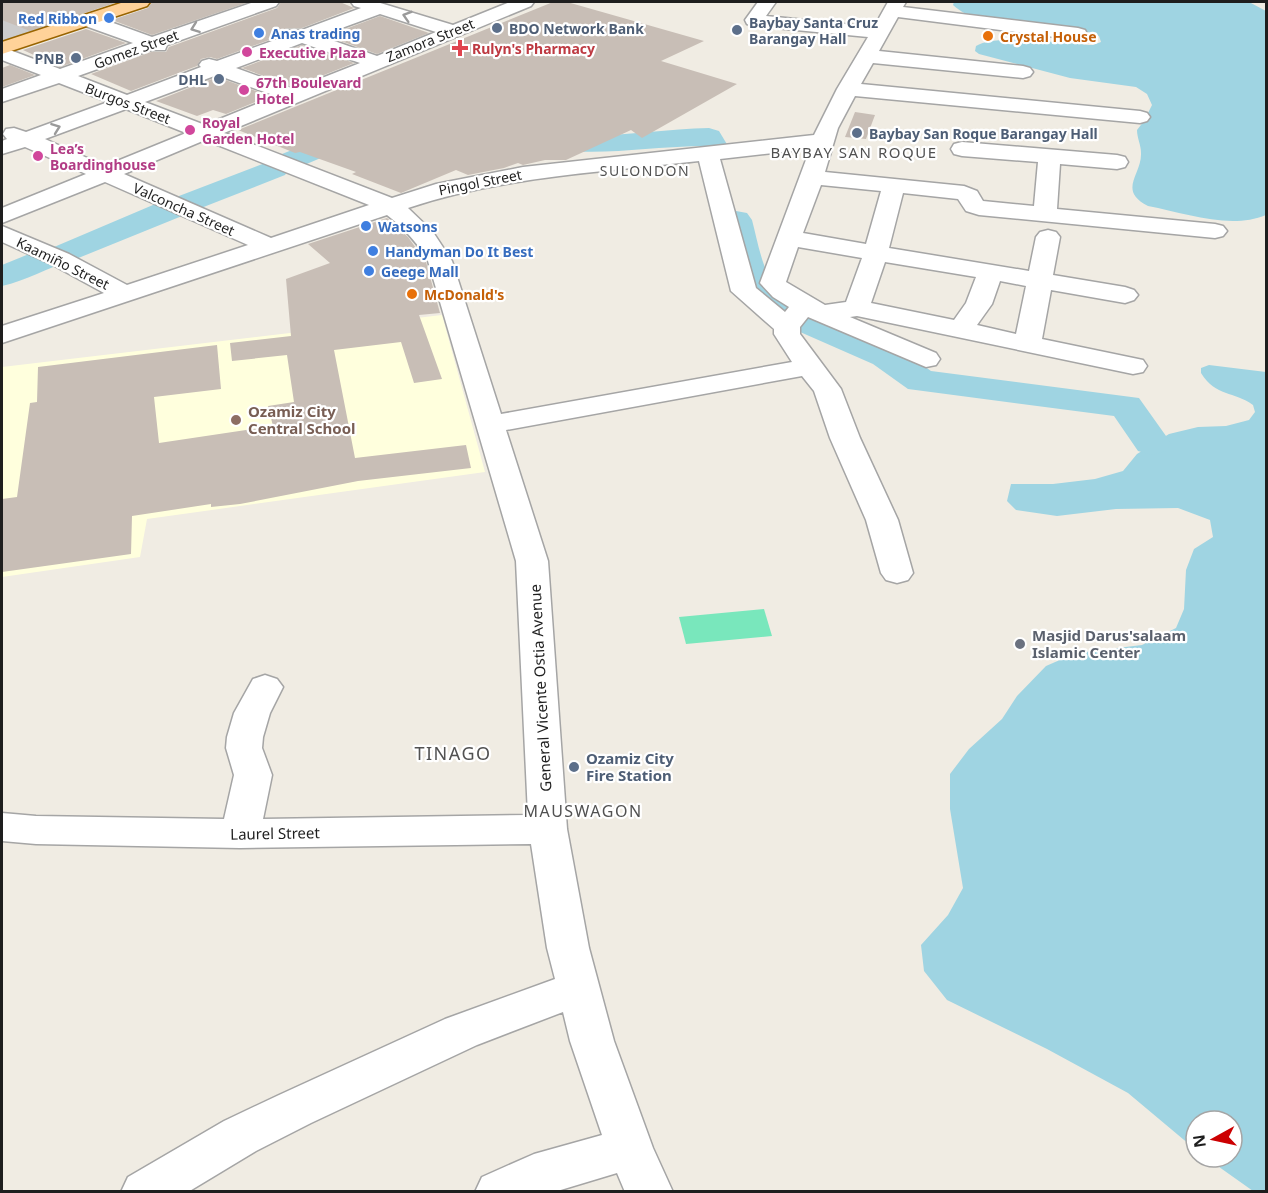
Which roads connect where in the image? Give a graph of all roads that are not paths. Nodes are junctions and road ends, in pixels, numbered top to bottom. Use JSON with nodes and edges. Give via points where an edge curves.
{"nodes":[{"id":1,"x":141,"y":2,"type":"edge"},
{"id":2,"x":270,"y":2,"type":"edge"},
{"id":3,"x":767,"y":2,"type":"edge"},
{"id":4,"x":510,"y":3,"type":"edge"},
{"id":5,"x":207,"y":4,"type":"dead end"},
{"id":6,"x":370,"y":4,"type":"edge"},
{"id":7,"x":895,"y":6,"type":"edge"},
{"id":8,"x":234,"y":14,"type":"junction"},
{"id":9,"x":87,"y":20,"type":"junction"},
{"id":10,"x":453,"y":31,"type":"junction"},
{"id":11,"x":879,"y":33,"type":"junction"},
{"id":12,"x":1078,"y":34,"type":"dead end"},
{"id":13,"x":301,"y":37,"type":"junction"},
{"id":14,"x":151,"y":43,"type":"junction"},
{"id":15,"x":2,"y":48,"type":"edge"},
{"id":16,"x":2,"y":53,"type":"edge"},
{"id":17,"x":866,"y":56,"type":"junction"},
{"id":18,"x":377,"y":62,"type":"junction"},
{"id":19,"x":217,"y":68,"type":"junction"},
{"id":20,"x":1023,"y":72,"type":"dead end"},
{"id":21,"x":60,"y":76,"type":"junction"},
{"id":22,"x":848,"y":89,"type":"junction"},
{"id":23,"x":2,"y":96,"type":"edge"},
{"id":24,"x":294,"y":96,"type":"junction"},
{"id":25,"x":126,"y":102,"type":"junction"},
{"id":26,"x":1140,"y":117,"type":"dead end"},
{"id":27,"x":2,"y":129,"type":"edge"},
{"id":28,"x":205,"y":133,"type":"junction"},
{"id":29,"x":25,"y":140,"type":"junction"},
{"id":30,"x":822,"y":141,"type":"junction"},
{"id":31,"x":2,"y":148,"type":"edge"},
{"id":32,"x":962,"y":149,"type":"dead end"},
{"id":33,"x":708,"y":155,"type":"junction"},
{"id":34,"x":1049,"y":156,"type":"junction"},
{"id":35,"x":1118,"y":162,"type":"dead end"},
{"id":36,"x":104,"y":174,"type":"junction"},
{"id":37,"x":812,"y":177,"type":"junction"},
{"id":38,"x":894,"y":185,"type":"junction"},
{"id":39,"x":389,"y":205,"type":"junction"},
{"id":40,"x":2,"y":216,"type":"edge"},
{"id":41,"x":1046,"y":225,"type":"junction"},
{"id":42,"x":1215,"y":231,"type":"dead end"},
{"id":43,"x":2,"y":233,"type":"edge"},
{"id":44,"x":790,"y":238,"type":"junction"},
{"id":45,"x":268,"y":245,"type":"junction"},
{"id":46,"x":876,"y":252,"type":"junction"},
{"id":47,"x":990,"y":273,"type":"junction"},
{"id":48,"x":1040,"y":282,"type":"junction"},
{"id":49,"x":123,"y":293,"type":"junction"},
{"id":50,"x":1125,"y":295,"type":"dead end"},
{"id":51,"x":857,"y":308,"type":"junction"},
{"id":52,"x":811,"y":309,"type":"junction"},
{"id":53,"x":787,"y":327,"type":"junction"},
{"id":54,"x":961,"y":329,"type":"junction"},
{"id":55,"x":2,"y":334,"type":"edge"},
{"id":56,"x":1028,"y":342,"type":"junction"},
{"id":57,"x":926,"y":359,"type":"dead end"},
{"id":58,"x":1133,"y":366,"type":"dead end"},
{"id":59,"x":809,"y":367,"type":"junction"},
{"id":60,"x":491,"y":424,"type":"junction"},
{"id":61,"x":897,"y":573,"type":"dead end"},
{"id":62,"x":265,"y":687,"type":"dead end"},
{"id":63,"x":2,"y":827,"type":"edge"},
{"id":64,"x":548,"y":829,"type":"junction"},
{"id":65,"x":240,"y":834,"type":"junction"},
{"id":66,"x":578,"y":989,"type":"junction"},
{"id":67,"x":630,"y":1148,"type":"junction"},
{"id":68,"x":145,"y":1191,"type":"edge"},
{"id":69,"x":499,"y":1191,"type":"edge"},
{"id":70,"x":649,"y":1191,"type":"edge"}],
"edges":[{"from":1,"to":9,"type":"main road"},
{"from":2,"to":8,"type":"street","name":"Gomez Street"},
{"from":3,"to":11,"type":"street","via":[[754,20]]},
{"from":4,"to":10,"type":"street","name":"Zamora Street"},
{"from":5,"to":8,"type":"street"},
{"from":10,"to":6,"type":"street","one_way":true},
{"from":6,"to":13,"type":"street"},
{"from":7,"to":11,"type":"street"},
{"from":7,"to":12,"type":"street"},
{"from":8,"to":13,"type":"street"},
{"from":8,"to":14,"type":"street","name":"Gomez Street","one_way":true},
{"from":9,"to":14,"type":"street"},
{"from":9,"to":15,"type":"main road"},
{"from":10,"to":18,"type":"street","name":"Zamora Street"},
{"from":11,"to":17,"type":"street"},
{"from":13,"to":18,"type":"street"},
{"from":13,"to":19,"type":"street"},
{"from":14,"to":19,"type":"street"},
{"from":14,"to":21,"type":"street","name":"Gomez Street"},
{"from":16,"to":21,"type":"street","name":"Burgos Street"},
{"from":17,"to":20,"type":"street"},
{"from":17,"to":22,"type":"street"},
{"from":18,"to":24,"type":"street","name":"Zamora Street"},
{"from":19,"to":24,"type":"street"},
{"from":19,"to":25,"type":"street"},
{"from":21,"to":23,"type":"street","name":"Gomez Street"},
{"from":21,"to":25,"type":"street","name":"Burgos Street"},
{"from":22,"to":26,"type":"street"},
{"from":22,"to":30,"type":"street"},
{"from":24,"to":28,"type":"street","name":"Zamora Street"},
{"from":25,"to":28,"type":"street","name":"Burgos Street"},
{"from":29,"to":25,"type":"street","one_way":true},
{"from":27,"to":29,"type":"street","name":"Valconcha Street"},
{"from":28,"to":36,"type":"street","name":"Zamora Street"},
{"from":28,"to":39,"type":"street","name":"Burgos Street"},
{"from":29,"to":31,"type":"street"},
{"from":29,"to":36,"type":"street","name":"Valconcha Street"},
{"from":30,"to":33,"type":"street","name":"Pingol Street"},
{"from":30,"to":37,"type":"street"},
{"from":32,"to":34,"type":"street"},
{"from":33,"to":39,"type":"street","name":"Pingol Street","via":[[488,179]]},
{"from":33,"to":53,"type":"street","via":[[744,291]]},
{"from":34,"to":35,"type":"street"},
{"from":34,"to":41,"type":"street"},
{"from":36,"to":40,"type":"street","name":"Zamora Street"},
{"from":36,"to":45,"type":"street","name":"Valconcha Street"},
{"from":37,"to":38,"type":"street"},
{"from":37,"to":44,"type":"street"},
{"from":38,"to":41,"type":"street","via":[[964,194],[979,208]]},
{"from":38,"to":46,"type":"street"},
{"from":39,"to":45,"type":"street","name":"Pingol Street"},
{"from":39,"to":60,"type":"street","name":"General Vicente Ostia Avenue","via":[[417,226],[440,261]]},
{"from":41,"to":42,"type":"street"},
{"from":41,"to":48,"type":"street"},
{"from":43,"to":49,"type":"street","name":"Kaamiño Street"},
{"from":44,"to":46,"type":"street"},
{"from":44,"to":52,"type":"street","via":[[773,283],[783,294]]},
{"from":45,"to":49,"type":"street","name":"Pingol Street"},
{"from":46,"to":47,"type":"street"},
{"from":46,"to":51,"type":"street"},
{"from":47,"to":48,"type":"street"},
{"from":47,"to":54,"type":"street","via":[[979,304]]},
{"from":48,"to":50,"type":"street"},
{"from":48,"to":56,"type":"street"},
{"from":49,"to":55,"type":"street","name":"Pingol Street"},
{"from":51,"to":52,"type":"street"},
{"from":51,"to":54,"type":"street"},
{"from":52,"to":53,"type":"street"},
{"from":52,"to":57,"type":"street"},
{"from":53,"to":59,"type":"street","via":[[787,334]]},
{"from":54,"to":56,"type":"street"},
{"from":56,"to":58,"type":"street"},
{"from":59,"to":60,"type":"street"},
{"from":59,"to":61,"type":"street","via":[[827,389],[882,520]]},
{"from":60,"to":64,"type":"street","name":"General Vicente Ostia Avenue","via":[[532,561]]},
{"from":62,"to":65,"type":"street","via":[[245,737],[252,785]]},
{"from":63,"to":65,"type":"street","name":"Laurel Street"},
{"from":64,"to":65,"type":"street","name":"Laurel Street"},
{"from":64,"to":66,"type":"street","name":"General Vicente Ostia Avenue"},
{"from":66,"to":67,"type":"street","name":"General Vicente Ostia Avenue"},
{"from":66,"to":68,"type":"street","via":[[461,1032],[315,1099],[240,1136]]},
{"from":67,"to":69,"type":"street","via":[[534,1176]]},
{"from":67,"to":70,"type":"street","name":"General Vicente Ostia Avenue"}]}
